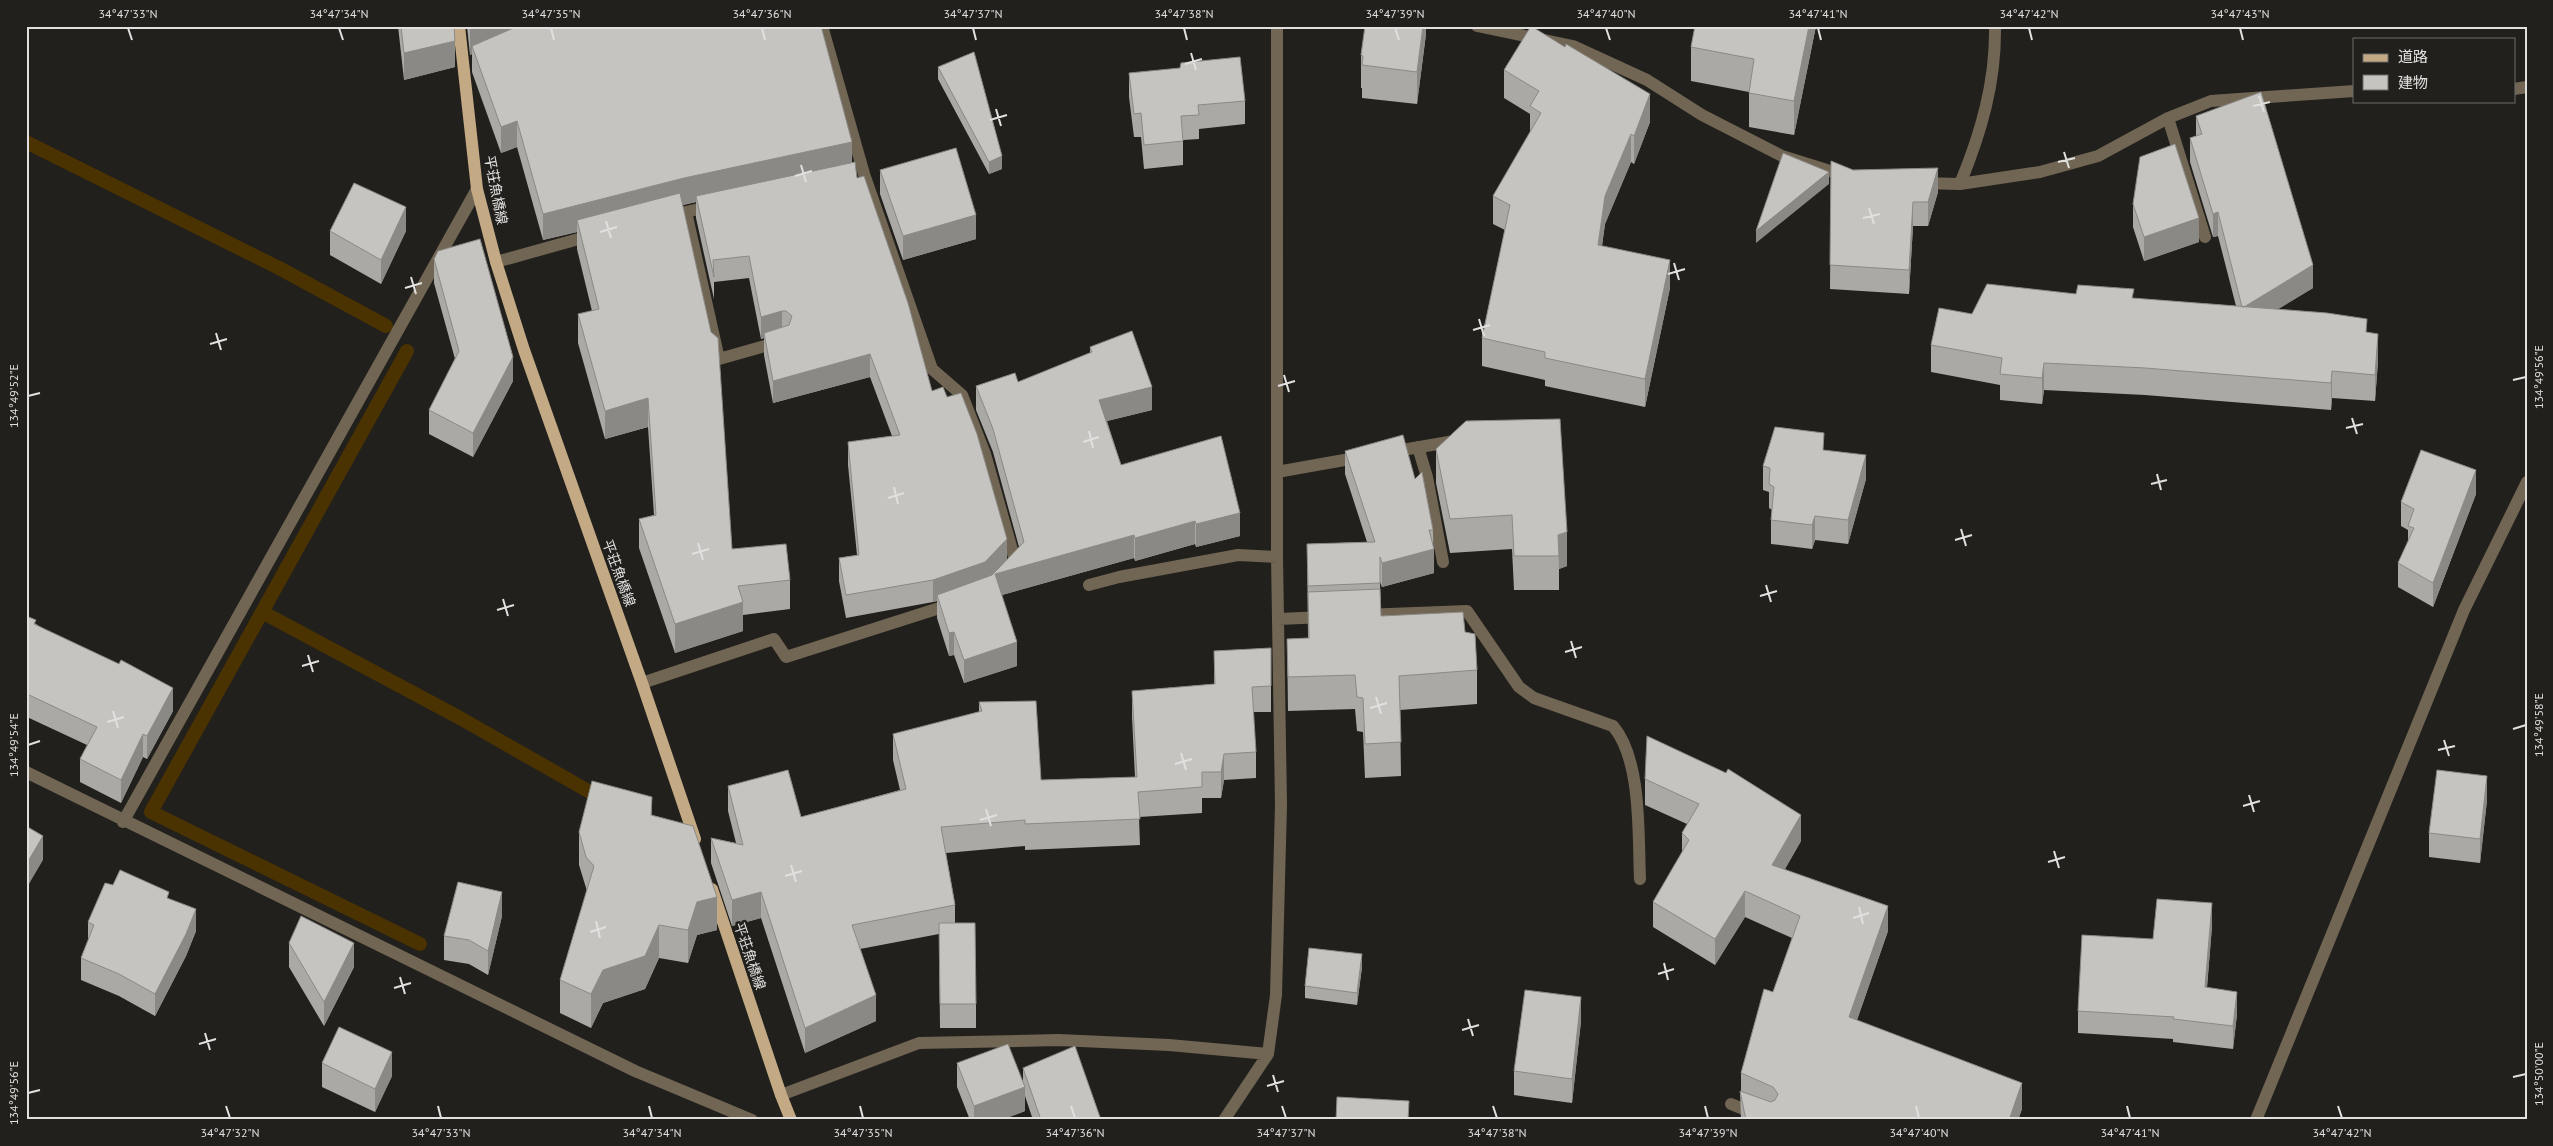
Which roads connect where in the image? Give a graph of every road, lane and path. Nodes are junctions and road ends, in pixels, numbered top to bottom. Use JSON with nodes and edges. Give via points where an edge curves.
{"nodes":[{"id":1,"x":458,"y":26,"type":"edge"},
{"id":2,"x":822,"y":26,"type":"edge"},
{"id":3,"x":1277,"y":26,"type":"edge"},
{"id":4,"x":1477,"y":26,"type":"edge"},
{"id":5,"x":1996,"y":26,"type":"edge"},
{"id":6,"x":2353,"y":91,"type":"edge"},
{"id":7,"x":2168,"y":118,"type":"junction"},
{"id":8,"x":1856,"y":180,"type":"edge"},
{"id":9,"x":1904,"y":182,"type":"edge"},
{"id":10,"x":1960,"y":184,"type":"junction"},
{"id":11,"x":477,"y":189,"type":"junction"},
{"id":12,"x":723,"y":204,"type":"edge"},
{"id":13,"x":686,"y":212,"type":"junction"},
{"id":14,"x":657,"y":219,"type":"edge"},
{"id":15,"x":609,"y":231,"type":"edge"},
{"id":16,"x":2205,"y":237,"type":"dead end"},
{"id":17,"x":496,"y":262,"type":"junction"},
{"id":18,"x":784,"y":341,"type":"edge"},
{"id":19,"x":1470,"y":439,"type":"edge"},
{"id":20,"x":1418,"y":447,"type":"junction"},
{"id":21,"x":1278,"y":472,"type":"junction"},
{"id":22,"x":2527,"y":482,"type":"edge"},
{"id":23,"x":1277,"y":557,"type":"junction"},
{"id":24,"x":1443,"y":562,"type":"dead end"},
{"id":25,"x":1003,"y":578,"type":"edge"},
{"id":26,"x":1089,"y":585,"type":"dead end"},
{"id":27,"x":964,"y":600,"type":"edge"},
{"id":28,"x":1279,"y":620,"type":"junction"},
{"id":29,"x":642,"y":683,"type":"junction"},
{"id":30,"x":26,"y":772,"type":"edge"},
{"id":31,"x":123,"y":822,"type":"junction"},
{"id":32,"x":699,"y":852,"type":"edge"},
{"id":33,"x":708,"y":880,"type":"edge"},
{"id":34,"x":1640,"y":880,"type":"dead end"},
{"id":35,"x":1268,"y":1054,"type":"junction"},
{"id":36,"x":781,"y":1095,"type":"junction"},
{"id":37,"x":1731,"y":1104,"type":"dead end"},
{"id":38,"x":752,"y":1120,"type":"edge"},
{"id":39,"x":792,"y":1120,"type":"edge"},
{"id":40,"x":1224,"y":1120,"type":"edge"},
{"id":41,"x":1770,"y":1120,"type":"edge"},
{"id":42,"x":2256,"y":1120,"type":"edge"}],
"edges":[{"from":1,"to":11,"type":"main road","name":"平荘魚橋線","via":[[468,65]]},
{"from":2,"to":25,"type":"street","via":[[859,175],[932,369],[962,395],[985,454],[1016,564]]},
{"from":3,"to":21,"type":"street"},
{"from":4,"to":8,"type":"street","via":[[1573,46],[1647,80],[1702,115],[1782,156]]},
{"from":5,"to":10,"type":"street","via":[[1996,51],[1987,109]]},
{"from":6,"to":7,"type":"street","via":[[2211,101]]},
{"from":7,"to":10,"type":"street","via":[[2098,156],[2040,172]]},
{"from":7,"to":16,"type":"street"},
{"from":9,"to":10,"type":"street"},
{"from":11,"to":17,"type":"main road","name":"平荘魚橋線"},
{"from":11,"to":31,"type":"street"},
{"from":12,"to":13,"type":"street"},
{"from":13,"to":14,"type":"street"},
{"from":13,"to":18,"type":"street","via":[[719,359]]},
{"from":15,"to":17,"type":"street"},
{"from":17,"to":29,"type":"main road","name":"平荘魚橋線"},
{"from":19,"to":20,"type":"street"},
{"from":20,"to":21,"type":"street"},
{"from":20,"to":24,"type":"street"},
{"from":21,"to":23,"type":"street"},
{"from":22,"to":42,"type":"street","via":[[2464,610]]},
{"from":23,"to":26,"type":"street","via":[[1238,555]]},
{"from":23,"to":28,"type":"street"},
{"from":27,"to":29,"type":"street","via":[[786,657],[774,639]]},
{"from":28,"to":34,"type":"street","via":[[1467,611],[1519,687],[1534,698],[1613,726],[1624,744],[1634,781]]},
{"from":28,"to":35,"type":"street","via":[[1280,862],[1276,995]]},
{"from":29,"to":32,"type":"main road","name":"平荘魚橋線"},
{"from":30,"to":31,"type":"street"},
{"from":31,"to":38,"type":"street","via":[[635,1071]]},
{"from":33,"to":36,"type":"main road","name":"平荘魚橋線"},
{"from":35,"to":36,"type":"street","via":[[1059,1040],[919,1043]]},
{"from":35,"to":40,"type":"street"},
{"from":36,"to":39,"type":"main road","name":"平荘魚橋線"},
{"from":37,"to":41,"type":"street"}]}
